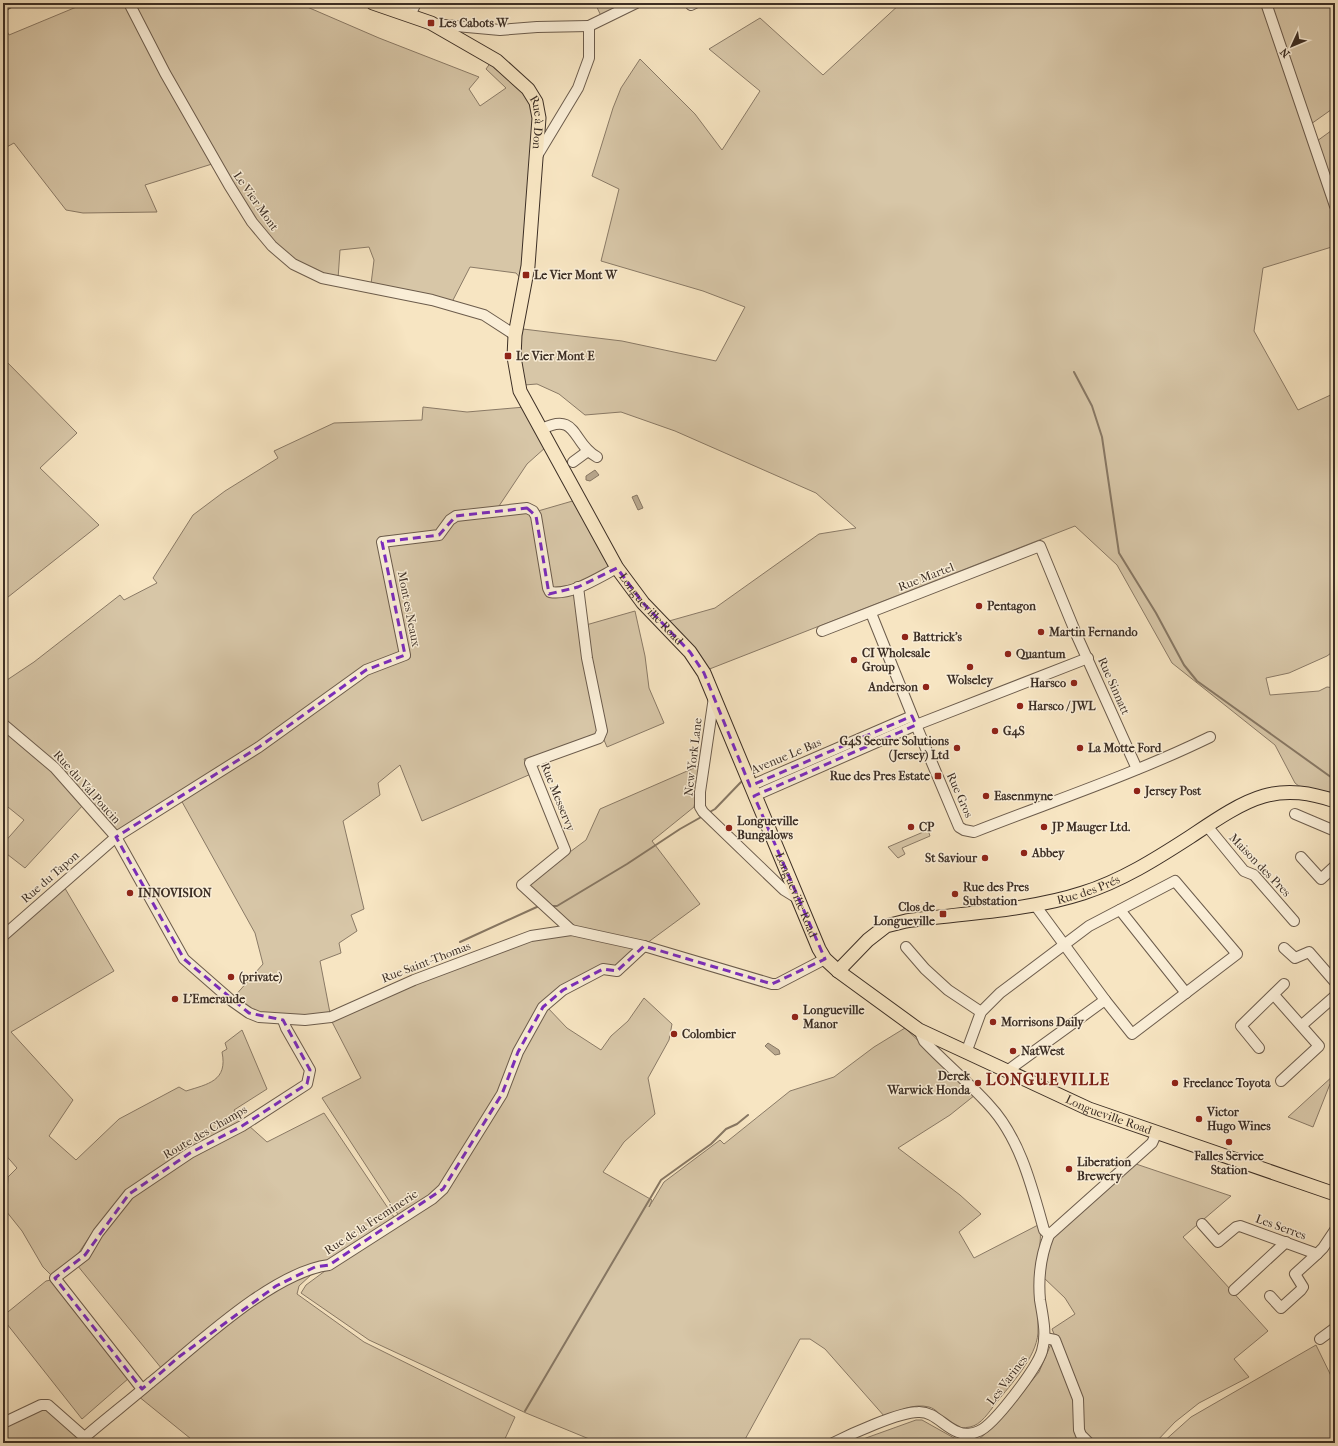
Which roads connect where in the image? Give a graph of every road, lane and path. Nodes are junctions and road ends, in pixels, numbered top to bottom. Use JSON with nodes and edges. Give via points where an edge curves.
{"nodes":[{"id":1,"x":8,"y":3,"type":"edge"},
{"id":2,"x":129,"y":3,"type":"edge"},
{"id":3,"x":373,"y":3,"type":"edge"},
{"id":4,"x":416,"y":3,"type":"edge"},
{"id":5,"x":636,"y":3,"type":"edge"},
{"id":6,"x":690,"y":3,"type":"edge"},
{"id":7,"x":695,"y":3,"type":"edge"},
{"id":8,"x":1266,"y":3,"type":"edge"},
{"id":9,"x":3,"y":6,"type":"edge"},
{"id":10,"x":410,"y":15,"type":"junction"},
{"id":11,"x":431,"y":24,"type":"junction"},
{"id":12,"x":589,"y":26,"type":"junction"},
{"id":13,"x":537,"y":156,"type":"junction"},
{"id":14,"x":1335,"y":206,"type":"edge"},
{"id":15,"x":515,"y":335,"type":"junction"},
{"id":16,"x":542,"y":429,"type":"junction"},
{"id":17,"x":588,"y":451,"type":"junction"},
{"id":18,"x":597,"y":457,"type":"dead end"},
{"id":19,"x":573,"y":462,"type":"dead end"},
{"id":20,"x":1040,"y":546,"type":"joint"},
{"id":21,"x":617,"y":568,"type":"junction"},
{"id":22,"x":578,"y":587,"type":"junction"},
{"id":23,"x":870,"y":613,"type":"junction"},
{"id":24,"x":822,"y":631,"type":"dead end"},
{"id":25,"x":1088,"y":658,"type":"junction"},
{"id":26,"x":714,"y":696,"type":"junction"},
{"id":27,"x":914,"y":721,"type":"junction"},
{"id":28,"x":3,"y":724,"type":"edge"},
{"id":29,"x":1210,"y":737,"type":"dead end"},
{"id":30,"x":1137,"y":769,"type":"junction"},
{"id":31,"x":752,"y":791,"type":"junction"},
{"id":32,"x":1335,"y":801,"type":"edge"},
{"id":33,"x":1294,"y":814,"type":"dead end"},
{"id":34,"x":1207,"y":826,"type":"junction"},
{"id":35,"x":1335,"y":831,"type":"edge"},
{"id":36,"x":116,"y":837,"type":"junction"},
{"id":37,"x":1301,"y":857,"type":"dead end"},
{"id":38,"x":1335,"y":866,"type":"edge"},
{"id":39,"x":797,"y":898,"type":"junction"},
{"id":40,"x":1035,"y":905,"type":"junction"},
{"id":41,"x":1120,"y":910,"type":"junction"},
{"id":42,"x":1294,"y":921,"type":"dead end"},
{"id":43,"x":571,"y":930,"type":"junction"},
{"id":44,"x":3,"y":936,"type":"edge"},
{"id":45,"x":1063,"y":944,"type":"junction"},
{"id":46,"x":644,"y":946,"type":"junction"},
{"id":47,"x":906,"y":947,"type":"dead end"},
{"id":48,"x":1284,"y":948,"type":"dead end"},
{"id":49,"x":825,"y":959,"type":"junction"},
{"id":50,"x":838,"y":971,"type":"junction"},
{"id":51,"x":1335,"y":982,"type":"edge"},
{"id":52,"x":1284,"y":984,"type":"dead end"},
{"id":53,"x":1186,"y":994,"type":"junction"},
{"id":54,"x":1274,"y":995,"type":"junction"},
{"id":55,"x":1335,"y":996,"type":"edge"},
{"id":56,"x":1105,"y":1000,"type":"junction"},
{"id":57,"x":981,"y":1012,"type":"junction"},
{"id":58,"x":283,"y":1020,"type":"junction"},
{"id":59,"x":1302,"y":1025,"type":"junction"},
{"id":60,"x":919,"y":1030,"type":"junction"},
{"id":61,"x":1259,"y":1048,"type":"dead end"},
{"id":62,"x":966,"y":1053,"type":"junction"},
{"id":63,"x":1007,"y":1072,"type":"junction"},
{"id":64,"x":1281,"y":1081,"type":"dead end"},
{"id":65,"x":1157,"y":1132,"type":"junction"},
{"id":66,"x":1335,"y":1194,"type":"edge"},
{"id":67,"x":1202,"y":1224,"type":"dead end"},
{"id":68,"x":1334,"y":1231,"type":"edge"},
{"id":69,"x":1049,"y":1235,"type":"junction"},
{"id":70,"x":1286,"y":1242,"type":"junction"},
{"id":71,"x":1317,"y":1254,"type":"junction"},
{"id":72,"x":1234,"y":1290,"type":"dead end"},
{"id":73,"x":1270,"y":1296,"type":"dead end"},
{"id":74,"x":1335,"y":1328,"type":"edge"},
{"id":75,"x":1045,"y":1338,"type":"junction"},
{"id":76,"x":1320,"y":1339,"type":"dead end"},
{"id":77,"x":142,"y":1389,"type":"junction"},
{"id":78,"x":3,"y":1423,"type":"edge"},
{"id":79,"x":833,"y":1443,"type":"edge"},
{"id":80,"x":1089,"y":1443,"type":"edge"}],
"edges":[{"from":1,"to":9,"type":"street"},
{"from":2,"to":15,"type":"street","name":"Le Vier Mont","via":[[228,185],[252,222],[272,246],[293,264],[322,278],[432,300],[484,315]]},
{"from":3,"to":10,"type":"main road","name":"Rue à Don"},
{"from":4,"to":10,"type":"street"},
{"from":5,"to":12,"type":"street"},
{"from":6,"to":7,"type":"street"},
{"from":8,"to":14,"type":"street"},
{"from":10,"to":11,"type":"main road","name":"Rue à Don"},
{"from":11,"to":12,"type":"street","via":[[500,30]]},
{"from":11,"to":13,"type":"main road","name":"Rue à Don","via":[[497,61],[528,89],[536,102],[539,118]]},
{"from":12,"to":13,"type":"street","via":[[589,58],[578,88]]},
{"from":13,"to":15,"type":"main road","name":"Rue à Don","via":[[528,266]]},
{"from":15,"to":16,"type":"main road","name":"Longueville Road","via":[[514,357],[520,390]]},
{"from":16,"to":17,"type":"street","via":[[559,423],[568,425]]},
{"from":16,"to":21,"type":"main road","name":"Longueville Road"},
{"from":17,"to":18,"type":"street"},
{"from":17,"to":19,"type":"street"},
{"from":20,"to":23,"type":"street","name":"Rue Martel"},
{"from":20,"to":25,"type":"street","name":"Rue Sinnatt"},
{"from":21,"to":22,"type":"street","name":"Mont es Neaux"},
{"from":21,"to":26,"type":"main road","name":"Longueville Road","via":[[643,603],[690,652],[704,673]]},
{"from":22,"to":36,"type":"street","name":"Mont es Neaux","via":[[550,592],[536,516],[527,508],[456,516],[438,534],[382,542],[405,655],[366,670],[259,747]]},
{"from":22,"to":43,"type":"street","name":"Rue Messervy","via":[[602,731],[599,738],[530,763],[565,850],[522,885]]},
{"from":23,"to":24,"type":"street","name":"Rue Martel"},
{"from":23,"to":27,"type":"street","name":"Rue Gros"},
{"from":25,"to":27,"type":"street","name":"Avenue Le Bas"},
{"from":25,"to":30,"type":"street","name":"Rue Sinnatt"},
{"from":26,"to":31,"type":"main road","name":"Longueville Road"},
{"from":26,"to":39,"type":"street","name":"New York Lane","via":[[700,807],[784,890]]},
{"from":27,"to":30,"type":"street","name":"Rue Gros","via":[[957,821],[964,830],[974,832]]},
{"from":27,"to":31,"type":"street","name":"Avenue Le Bas"},
{"from":28,"to":36,"type":"street","name":"Rue du Val Poucin","via":[[55,768]]},
{"from":29,"to":30,"type":"street"},
{"from":31,"to":39,"type":"main road","name":"Longueville Road"},
{"from":32,"to":34,"type":"main road","name":"Rue des Prés","via":[[1300,792],[1269,795],[1253,800]]},
{"from":33,"to":35,"type":"street"},
{"from":34,"to":40,"type":"main road","name":"Rue des Prés","via":[[1120,879],[1082,894]]},
{"from":34,"to":42,"type":"street","name":"Maison des Pres","via":[[1244,871],[1254,875]]},
{"from":36,"to":44,"type":"street","name":"Rue du Tapon"},
{"from":36,"to":58,"type":"street","name":"Rue Saint-Thomas","via":[[184,959],[249,1013]]},
{"from":37,"to":38,"type":"street","via":[[1321,879]]},
{"from":39,"to":49,"type":"main road","name":"Longueville Road"},
{"from":40,"to":45,"type":"street"},
{"from":40,"to":50,"type":"main road","name":"Rue des Prés","via":[[906,921],[886,926],[868,940]]},
{"from":41,"to":45,"type":"street","via":[[1089,926]]},
{"from":41,"to":53,"type":"street"},
{"from":41,"to":53,"type":"street","via":[[1175,881],[1237,954]]},
{"from":43,"to":46,"type":"street","name":"Rue Saint-Thomas"},
{"from":43,"to":58,"type":"street","name":"Rue Saint-Thomas","via":[[531,936],[414,980],[331,1017]]},
{"from":45,"to":56,"type":"street"},
{"from":45,"to":57,"type":"street","via":[[1000,993]]},
{"from":46,"to":49,"type":"street","name":"Rue Saint-Thomas","via":[[772,984],[777,984]]},
{"from":46,"to":77,"type":"street","name":"Rue de la Freminerie","via":[[617,970],[603,969],[563,990],[543,1007],[518,1052],[502,1094],[443,1189],[329,1265],[315,1267],[276,1286],[186,1352]]},
{"from":47,"to":57,"type":"street","via":[[948,990]]},
{"from":48,"to":51,"type":"street","via":[[1295,958],[1309,952]]},
{"from":49,"to":50,"type":"main road","name":"Longueville Road"},
{"from":50,"to":60,"type":"main road","name":"Longueville Road"},
{"from":52,"to":54,"type":"street"},
{"from":53,"to":56,"type":"street","via":[[1132,1034]]},
{"from":54,"to":59,"type":"street"},
{"from":54,"to":61,"type":"street","via":[[1241,1026]]},
{"from":55,"to":59,"type":"street"},
{"from":56,"to":63,"type":"street"},
{"from":57,"to":62,"type":"street"},
{"from":58,"to":77,"type":"street","name":"Route des Champs","via":[[310,1070],[307,1084],[242,1126],[190,1153],[129,1194],[98,1233],[85,1255],[55,1278]]},
{"from":59,"to":64,"type":"street","via":[[1320,1046]]},
{"from":60,"to":62,"type":"main road","name":"Longueville Road"},
{"from":60,"to":69,"type":"street","via":[[924,1041],[990,1105],[1006,1126],[1022,1157],[1044,1230]]},
{"from":62,"to":63,"type":"main road","name":"Longueville Road"},
{"from":63,"to":65,"type":"main road","name":"Longueville Road","via":[[1089,1109]]},
{"from":65,"to":66,"type":"main road","name":"Longueville Road"},
{"from":65,"to":69,"type":"street","name":"Les Varines","via":[[1152,1143]]},
{"from":67,"to":70,"type":"street","name":"Les Serres","via":[[1218,1242],[1240,1226]]},
{"from":68,"to":71,"type":"street","name":"Les Serres","via":[[1324,1248]]},
{"from":69,"to":75,"type":"street","name":"Les Varines","via":[[1043,1250],[1039,1278]]},
{"from":70,"to":71,"type":"street","name":"Les Serres"},
{"from":70,"to":72,"type":"street"},
{"from":71,"to":73,"type":"street","name":"Les Serres","via":[[1296,1274],[1302,1282],[1301,1290],[1281,1308]]},
{"from":74,"to":76,"type":"street"},
{"from":75,"to":79,"type":"street","name":"Les Varines","via":[[1038,1362],[1032,1371],[990,1424],[979,1431],[970,1434],[958,1432],[927,1413],[918,1412],[848,1435]]},
{"from":75,"to":80,"type":"street","via":[[1055,1340],[1078,1399],[1079,1430]]},
{"from":77,"to":78,"type":"street","name":"Rue de la Freminerie","via":[[86,1436],[48,1405],[41,1405]]}]}
